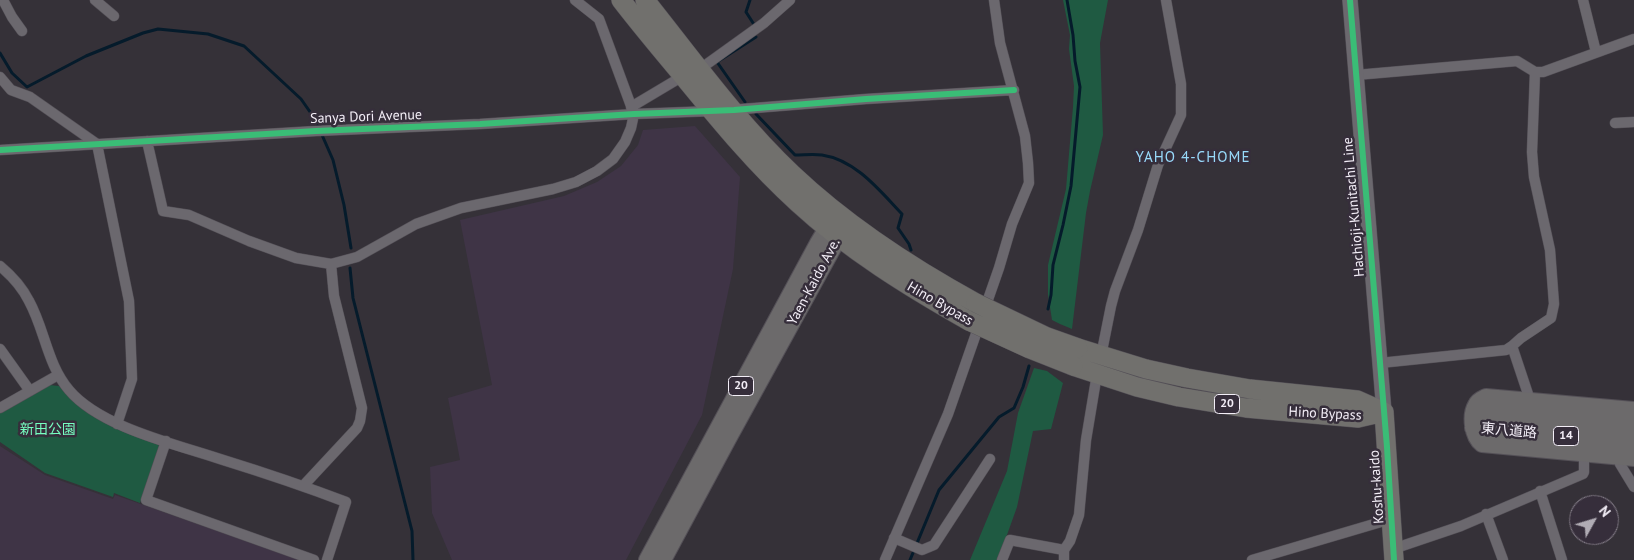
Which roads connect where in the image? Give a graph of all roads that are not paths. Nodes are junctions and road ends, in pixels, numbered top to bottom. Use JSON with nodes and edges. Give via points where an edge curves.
{"nodes":[{"id":1,"x":3,"y":0,"type":"edge"},
{"id":2,"x":96,"y":0,"type":"edge"},
{"id":3,"x":576,"y":0,"type":"edge"},
{"id":4,"x":606,"y":0,"type":"edge"},
{"id":5,"x":621,"y":0,"type":"edge"},
{"id":6,"x":645,"y":0,"type":"edge"},
{"id":7,"x":790,"y":0,"type":"edge"},
{"id":8,"x":994,"y":0,"type":"edge"},
{"id":9,"x":1166,"y":0,"type":"edge"},
{"id":10,"x":1350,"y":0,"type":"edge"},
{"id":11,"x":1583,"y":0,"type":"edge"},
{"id":12,"x":114,"y":16,"type":"dead end"},
{"id":13,"x":643,"y":28,"type":"junction"},
{"id":14,"x":22,"y":31,"type":"dead end"},
{"id":15,"x":1634,"y":39,"type":"edge"},
{"id":16,"x":1596,"y":52,"type":"junction"},
{"id":17,"x":1535,"y":72,"type":"junction"},
{"id":18,"x":692,"y":73,"type":"junction"},
{"id":19,"x":1356,"y":75,"type":"junction"},
{"id":20,"x":0,"y":77,"type":"edge"},
{"id":21,"x":1014,"y":90,"type":"junction"},
{"id":22,"x":632,"y":110,"type":"junction"},
{"id":23,"x":734,"y":110,"type":"junction"},
{"id":24,"x":711,"y":111,"type":"junction"},
{"id":25,"x":1634,"y":122,"type":"edge"},
{"id":26,"x":1615,"y":123,"type":"dead end"},
{"id":27,"x":147,"y":141,"type":"junction"},
{"id":28,"x":97,"y":144,"type":"junction"},
{"id":29,"x":0,"y":150,"type":"edge"},
{"id":30,"x":844,"y":219,"type":"junction"},
{"id":31,"x":833,"y":233,"type":"junction"},
{"id":32,"x":331,"y":264,"type":"junction"},
{"id":33,"x":0,"y":266,"type":"edge"},
{"id":34,"x":1512,"y":346,"type":"junction"},
{"id":35,"x":0,"y":349,"type":"edge"},
{"id":36,"x":1076,"y":357,"type":"junction"},
{"id":37,"x":1380,"y":363,"type":"junction"},
{"id":38,"x":1099,"y":365,"type":"junction"},
{"id":39,"x":58,"y":375,"type":"junction"},
{"id":40,"x":30,"y":391,"type":"junction"},
{"id":41,"x":1528,"y":401,"type":"junction"},
{"id":42,"x":0,"y":408,"type":"edge"},
{"id":43,"x":1634,"y":410,"type":"edge"},
{"id":44,"x":1384,"y":412,"type":"junction"},
{"id":45,"x":1474,"y":420,"type":"junction"},
{"id":46,"x":117,"y":424,"type":"junction"},
{"id":47,"x":1634,"y":426,"type":"edge"},
{"id":48,"x":166,"y":441,"type":"junction"},
{"id":49,"x":1634,"y":442,"type":"edge"},
{"id":50,"x":1584,"y":453,"type":"junction"},
{"id":51,"x":1627,"y":457,"type":"edge"},
{"id":52,"x":990,"y":459,"type":"dead end"},
{"id":53,"x":303,"y":486,"type":"junction"},
{"id":54,"x":1634,"y":487,"type":"edge"},
{"id":55,"x":1540,"y":491,"type":"junction"},
{"id":56,"x":1486,"y":514,"type":"junction"},
{"id":57,"x":1391,"y":519,"type":"junction"},
{"id":58,"x":894,"y":538,"type":"junction"},
{"id":59,"x":1394,"y":554,"type":"edge"},
{"id":60,"x":1064,"y":555,"type":"edge"},
{"id":61,"x":314,"y":560,"type":"edge"},
{"id":62,"x":327,"y":560,"type":"edge"},
{"id":63,"x":647,"y":560,"type":"edge"},
{"id":64,"x":664,"y":560,"type":"edge"},
{"id":65,"x":885,"y":560,"type":"edge"},
{"id":66,"x":1002,"y":560,"type":"edge"},
{"id":67,"x":1252,"y":560,"type":"edge"},
{"id":68,"x":1503,"y":560,"type":"edge"},
{"id":69,"x":1562,"y":560,"type":"edge"}],
"edges":[{"from":1,"to":14,"type":"street"},
{"from":2,"to":12,"type":"street"},
{"from":3,"to":22,"type":"street","via":[[599,20]]},
{"from":4,"to":13,"type":"highway"},
{"from":5,"to":13,"type":"highway","name":"Hino Bypass","number":"20"},
{"from":6,"to":18,"type":"highway","name":"Hino Bypass","number":"20"},
{"from":7,"to":18,"type":"street","via":[[764,23]]},
{"from":8,"to":21,"type":"street","via":[[1000,43]]},
{"from":9,"to":38,"type":"street","via":[[1181,84],[1181,115],[1158,165],[1110,306]]},
{"from":10,"to":19,"type":"main road","name":"Hachioji-Kunitachi Line"},
{"from":11,"to":16,"type":"street"},
{"from":13,"to":18,"type":"highway","name":"Hino Bypass","number":"20"},
{"from":15,"to":16,"type":"street"},
{"from":16,"to":17,"type":"street"},
{"from":17,"to":19,"type":"street","via":[[1517,61]]},
{"from":17,"to":34,"type":"street","via":[[1532,152],[1550,250],[1554,304],[1551,318]]},
{"from":18,"to":22,"type":"street"},
{"from":18,"to":23,"type":"highway","name":"Hino Bypass","number":"20"},
{"from":18,"to":24,"type":"highway","name":"Hino Bypass","number":"20"},
{"from":19,"to":37,"type":"main road","name":"Hachioji-Kunitachi Line"},
{"from":20,"to":28,"type":"street","via":[[11,90],[30,97]]},
{"from":21,"to":23,"type":"street","name":"Sanya Dori Avenue"},
{"from":21,"to":58,"type":"street","via":[[1025,136],[1028,183],[948,414]]},
{"from":22,"to":24,"type":"street","name":"Sanya Dori Avenue"},
{"from":22,"to":27,"type":"street","name":"Sanya Dori Avenue","via":[[480,124]]},
{"from":22,"to":32,"type":"street","via":[[631,128],[613,159],[576,182],[461,208],[416,224],[357,258]]},
{"from":23,"to":24,"type":"street","name":"Sanya Dori Avenue"},
{"from":23,"to":30,"type":"highway","name":"Hino Bypass","number":"20","via":[[791,173]]},
{"from":24,"to":31,"type":"highway","name":"Hino Bypass","number":"20","via":[[763,170]]},
{"from":25,"to":26,"type":"street"},
{"from":27,"to":28,"type":"street","name":"Sanya Dori Avenue"},
{"from":27,"to":32,"type":"street","via":[[162,211],[189,215],[296,258]]},
{"from":28,"to":29,"type":"street","name":"Sanya Dori Avenue"},
{"from":28,"to":46,"type":"street","via":[[129,301],[132,379]]},
{"from":30,"to":31,"type":"main road","name":"Yaen-Kaido Ave.","number":"20"},
{"from":30,"to":36,"type":"highway","name":"Hino Bypass","number":"20","bridge":true,"via":[[919,271],[1040,334]]},
{"from":31,"to":36,"type":"highway","name":"Hino Bypass","number":"20","bridge":true,"via":[[902,282],[969,321],[1030,349]]},
{"from":31,"to":63,"type":"main road","name":"Yaen-Kaido Ave.","number":"20"},
{"from":31,"to":64,"type":"main road","name":"Yaen-Kaido Ave.","number":"20"},
{"from":32,"to":53,"type":"street","via":[[334,296],[362,413],[357,428]]},
{"from":33,"to":39,"type":"street","via":[[14,278],[30,302]]},
{"from":34,"to":37,"type":"street","via":[[1506,350]]},
{"from":34,"to":41,"type":"street"},
{"from":35,"to":40,"type":"street"},
{"from":36,"to":38,"type":"highway","name":"Hino Bypass","number":"20"},
{"from":37,"to":44,"type":"main road","name":"Hachioji-Kunitachi Line"},
{"from":38,"to":44,"type":"highway","name":"Hino Bypass","number":"20","via":[[1137,387],[1246,408],[1358,418]]},
{"from":38,"to":60,"type":"street","via":[[1078,515]]},
{"from":39,"to":40,"type":"street"},
{"from":39,"to":46,"type":"street","via":[[82,404]]},
{"from":40,"to":42,"type":"street"},
{"from":41,"to":43,"type":"main road"},
{"from":41,"to":45,"type":"main road","via":[[1486,397],[1475,405]]},
{"from":44,"to":57,"type":"highway","name":"Koshu-kaido"},
{"from":45,"to":47,"type":"main road","name":"東八道路","number":"14"},
{"from":45,"to":49,"type":"main road","name":"東八道路","number":"14"},
{"from":45,"to":50,"type":"main road","via":[[1478,441],[1482,444]]},
{"from":46,"to":48,"type":"street"},
{"from":48,"to":53,"type":"street"},
{"from":48,"to":61,"type":"street","via":[[146,500]]},
{"from":50,"to":51,"type":"main road"},
{"from":50,"to":55,"type":"street","via":[[1583,474]]},
{"from":51,"to":54,"type":"street","via":[[1620,464]]},
{"from":52,"to":58,"type":"street","via":[[934,545],[922,550]]},
{"from":53,"to":62,"type":"street","via":[[346,502]]},
{"from":55,"to":56,"type":"street"},
{"from":55,"to":69,"type":"street"},
{"from":56,"to":59,"type":"street"},
{"from":56,"to":68,"type":"street"},
{"from":57,"to":59,"type":"highway","name":"Koshu-kaido"},
{"from":57,"to":67,"type":"street"},
{"from":58,"to":65,"type":"street"},
{"from":60,"to":66,"type":"street","via":[[1010,540]]}]}
